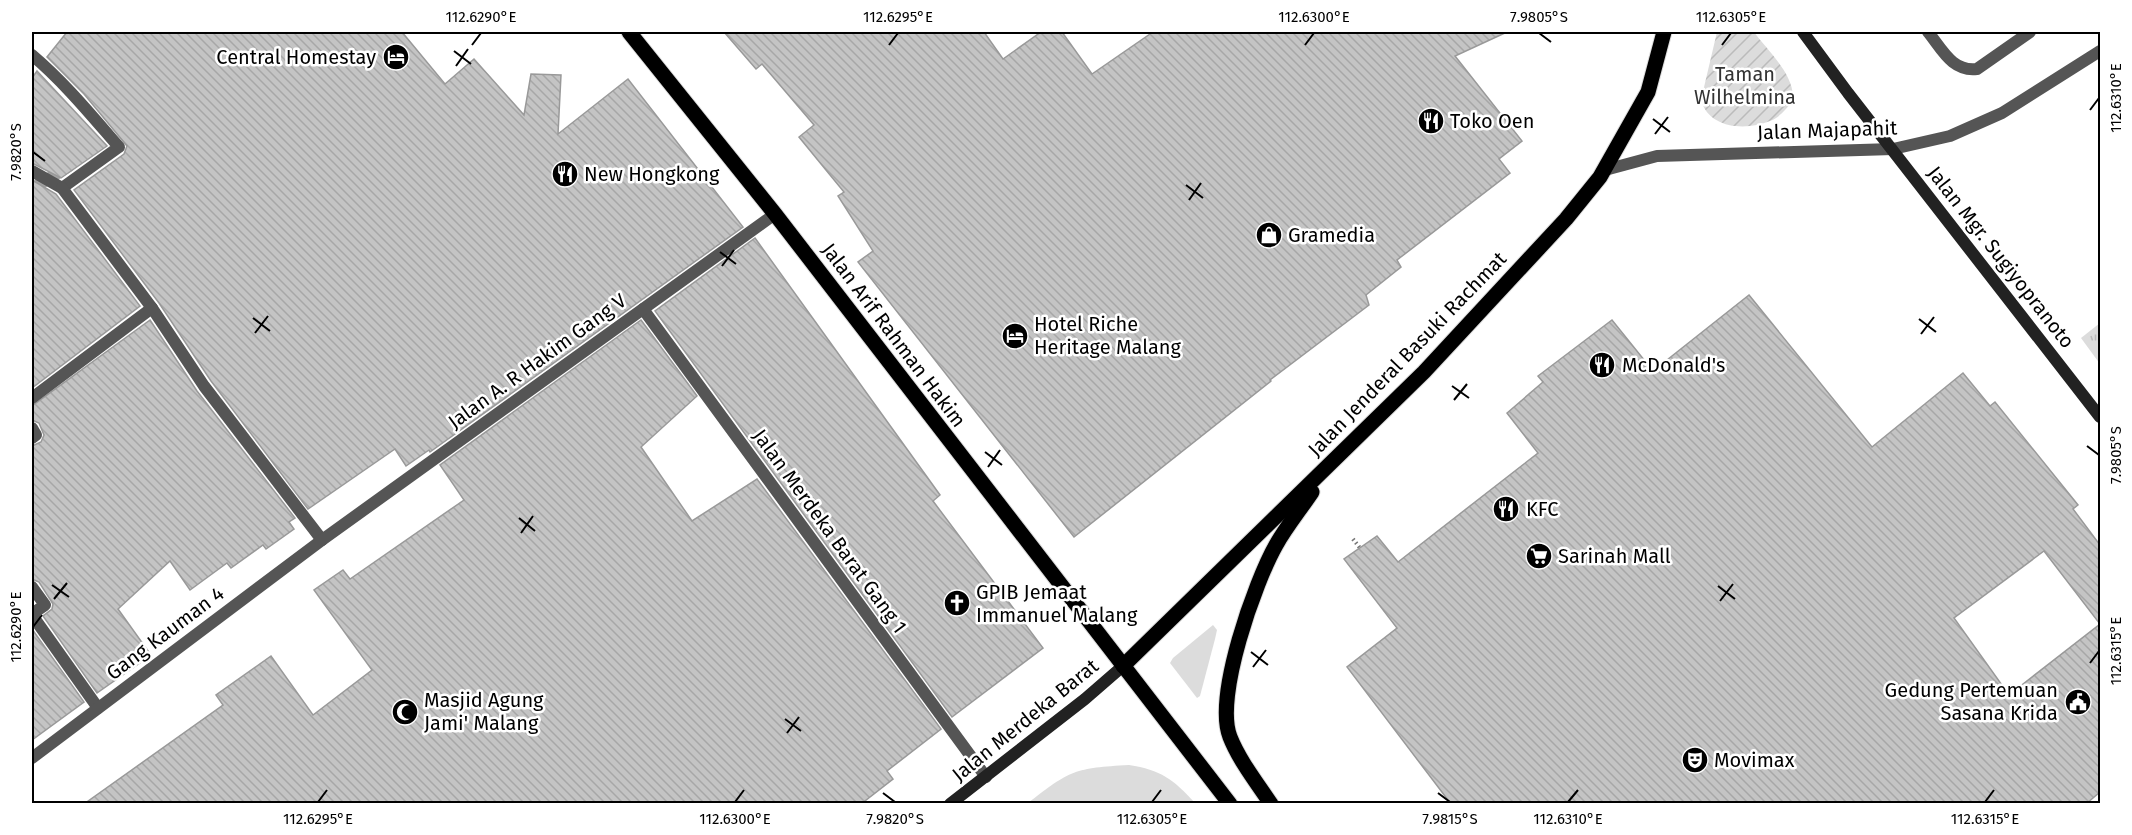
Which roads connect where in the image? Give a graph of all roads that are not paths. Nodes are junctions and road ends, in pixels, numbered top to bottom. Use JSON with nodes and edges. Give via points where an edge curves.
{"nodes":[{"id":1,"x":629,"y":32,"type":"edge"},
{"id":2,"x":1664,"y":32,"type":"edge"},
{"id":3,"x":1803,"y":32,"type":"edge"},
{"id":4,"x":1928,"y":32,"type":"edge"},
{"id":5,"x":2030,"y":32,"type":"edge"},
{"id":6,"x":2100,"y":51,"type":"edge"},
{"id":7,"x":32,"y":55,"type":"edge"},
{"id":8,"x":1893,"y":150,"type":"junction"},
{"id":9,"x":1605,"y":170,"type":"junction"},
{"id":10,"x":35,"y":173,"type":"edge"},
{"id":11,"x":58,"y":187,"type":"junction"},
{"id":12,"x":775,"y":214,"type":"junction"},
{"id":13,"x":152,"y":308,"type":"junction"},
{"id":14,"x":643,"y":309,"type":"junction"},
{"id":15,"x":32,"y":398,"type":"edge"},
{"id":16,"x":2100,"y":417,"type":"edge"},
{"id":17,"x":32,"y":428,"type":"edge"},
{"id":18,"x":32,"y":438,"type":"edge"},
{"id":19,"x":1332,"y":463,"type":"junction"},
{"id":20,"x":322,"y":540,"type":"junction"},
{"id":21,"x":32,"y":587,"type":"edge"},
{"id":22,"x":32,"y":614,"type":"edge"},
{"id":23,"x":1123,"y":666,"type":"junction"},
{"id":24,"x":98,"y":708,"type":"junction"},
{"id":25,"x":32,"y":758,"type":"edge"},
{"id":26,"x":986,"y":777,"type":"junction"},
{"id":27,"x":1270,"y":803,"type":"edge"},
{"id":28,"x":950,"y":804,"type":"edge"},
{"id":29,"x":1230,"y":804,"type":"edge"}],
"edges":[{"from":1,"to":12,"type":"main road","name":"Jalan Arif Rahman Hakim"},
{"from":2,"to":9,"type":"main road","name":"Jalan Jenderal Basuki Rachmat","via":[[1648,93]]},
{"from":3,"to":8,"type":"main road"},
{"from":4,"to":5,"type":"street","via":[[1956,67],[1968,70],[1977,69]]},
{"from":6,"to":8,"type":"street","name":"Jalan Majapahit","via":[[2002,113],[1950,136]]},
{"from":7,"to":11,"type":"street","via":[[119,147]]},
{"from":8,"to":9,"type":"street","name":"Jalan Majapahit","via":[[1657,156]]},
{"from":8,"to":16,"type":"main road","name":"Jalan Mgr. Sugiyopranoto"},
{"from":9,"to":19,"type":"main road","name":"Jalan Jenderal Basuki Rachmat","via":[[1566,219],[1424,372]]},
{"from":10,"to":11,"type":"street"},
{"from":11,"to":13,"type":"street"},
{"from":12,"to":14,"type":"street","name":"Jalan A. R Hakim Gang V"},
{"from":12,"to":23,"type":"main road","name":"Jalan Arif Rahman Hakim"},
{"from":13,"to":15,"type":"street"},
{"from":13,"to":20,"type":"street","via":[[204,386]]},
{"from":14,"to":20,"type":"street","name":"Jalan A. R Hakim Gang V"},
{"from":14,"to":26,"type":"street","name":"Jalan Merdeka Barat Gang 1"},
{"from":17,"to":18,"type":"street","via":[[36,435]]},
{"from":19,"to":23,"type":"main road","name":"Jalan Jenderal Basuki Rachmat"},
{"from":19,"to":27,"type":"main road","via":[[1271,554],[1254,591],[1230,678],[1226,708],[1229,737]]},
{"from":20,"to":24,"type":"street","name":"Gang Kauman 4"},
{"from":21,"to":22,"type":"street","via":[[45,605]]},
{"from":22,"to":24,"type":"street"},
{"from":23,"to":26,"type":"main road","name":"Jalan Merdeka Barat"},
{"from":23,"to":29,"type":"main road","name":"Jalan Arif Rahman Hakim"},
{"from":24,"to":25,"type":"street","name":"Gang Kauman 4"},
{"from":26,"to":28,"type":"main road","name":"Jalan Merdeka Barat"}]}
